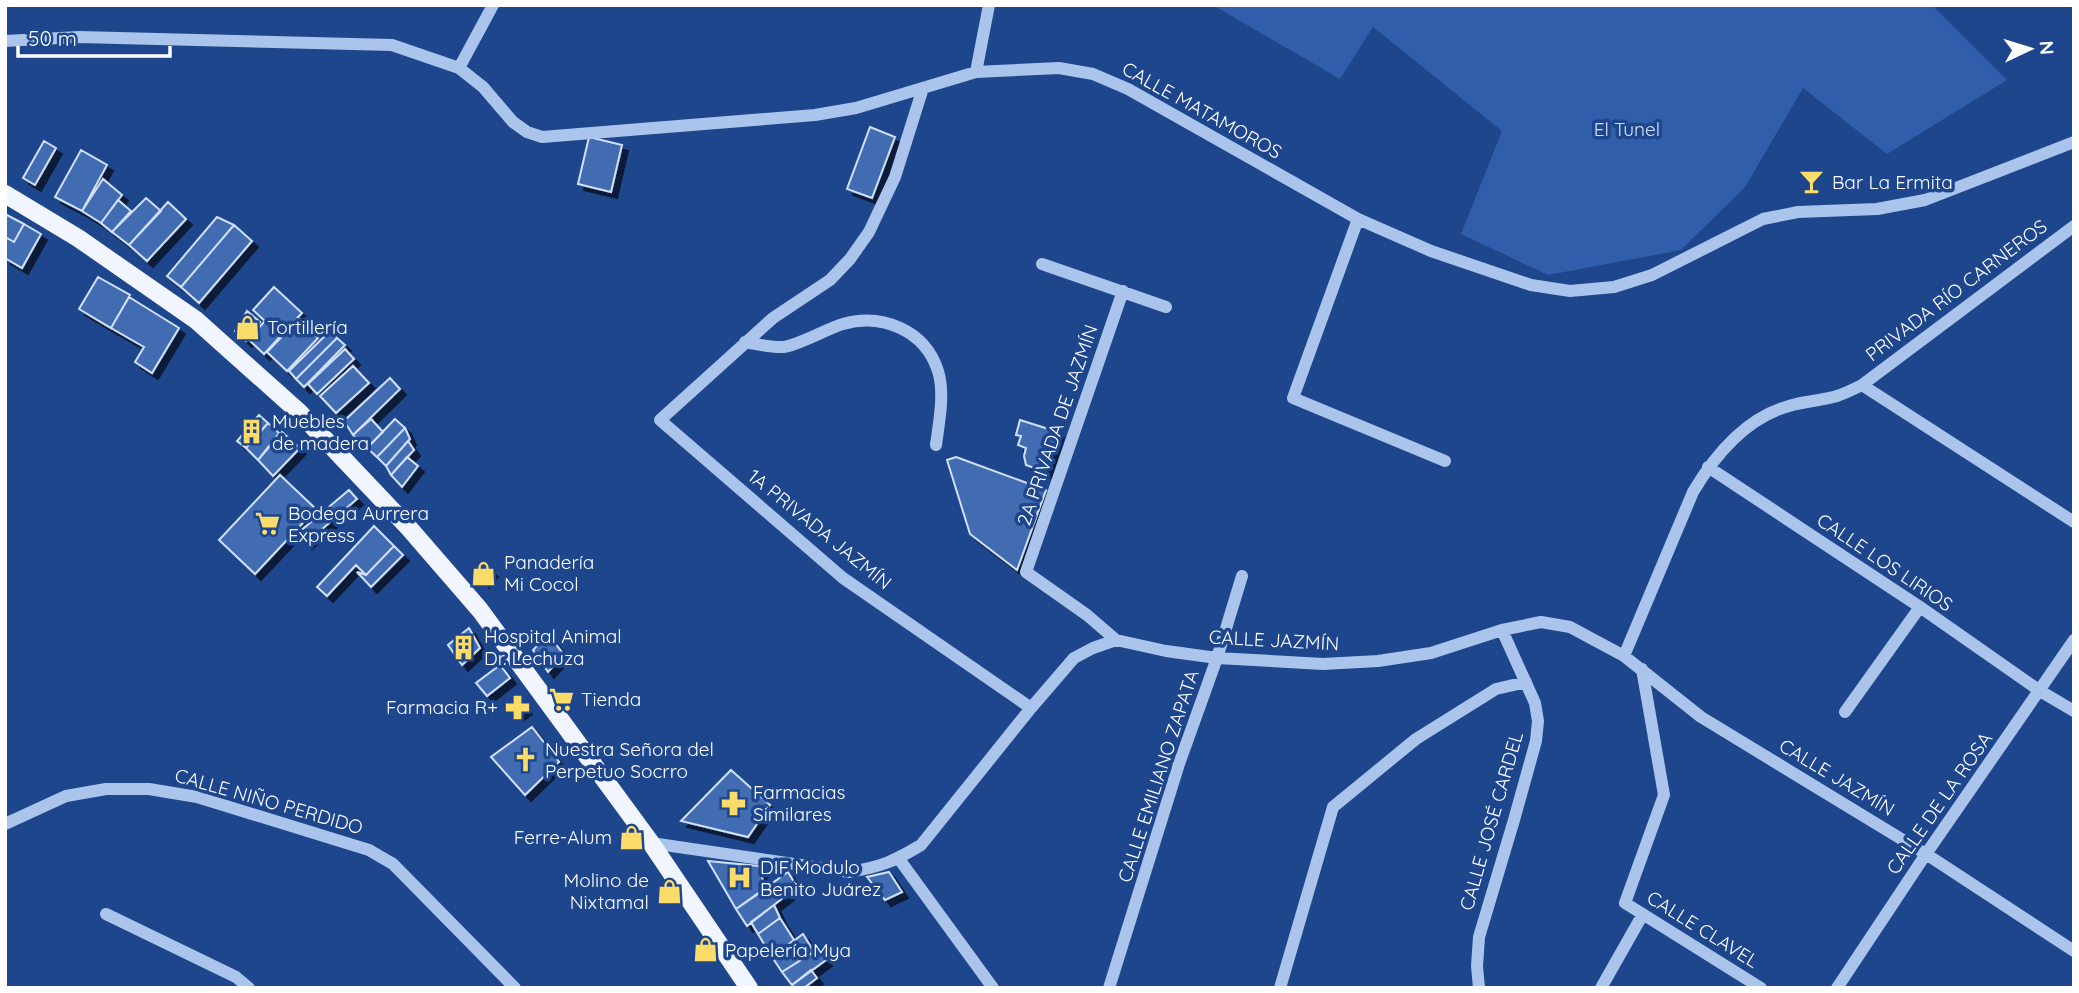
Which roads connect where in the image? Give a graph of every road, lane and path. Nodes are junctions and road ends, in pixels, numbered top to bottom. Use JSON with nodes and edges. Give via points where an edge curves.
{"nodes":[{"id":1,"x":493,"y":5,"type":"edge"},
{"id":2,"x":989,"y":5,"type":"edge"},
{"id":3,"x":5,"y":41,"type":"edge"},
{"id":4,"x":459,"y":68,"type":"junction"},
{"id":5,"x":976,"y":72,"type":"junction"},
{"id":6,"x":923,"y":89,"type":"junction"},
{"id":7,"x":2074,"y":142,"type":"edge"},
{"id":8,"x":5,"y":194,"type":"edge"},
{"id":9,"x":1358,"y":219,"type":"junction"},
{"id":10,"x":2074,"y":226,"type":"edge"},
{"id":11,"x":1042,"y":264,"type":"dead end"},
{"id":12,"x":1123,"y":291,"type":"junction"},
{"id":13,"x":1166,"y":307,"type":"dead end"},
{"id":14,"x":745,"y":342,"type":"junction"},
{"id":15,"x":1863,"y":385,"type":"junction"},
{"id":16,"x":936,"y":445,"type":"dead end"},
{"id":17,"x":1445,"y":461,"type":"dead end"},
{"id":18,"x":1708,"y":467,"type":"junction"},
{"id":19,"x":2074,"y":522,"type":"edge"},
{"id":20,"x":1242,"y":576,"type":"dead end"},
{"id":21,"x":1920,"y":607,"type":"junction"},
{"id":22,"x":1502,"y":629,"type":"junction"},
{"id":23,"x":1116,"y":640,"type":"junction"},
{"id":24,"x":2074,"y":640,"type":"edge"},
{"id":25,"x":1623,"y":656,"type":"junction"},
{"id":26,"x":1217,"y":658,"type":"junction"},
{"id":27,"x":1642,"y":669,"type":"junction"},
{"id":28,"x":1526,"y":682,"type":"junction"},
{"id":29,"x":2040,"y":691,"type":"junction"},
{"id":30,"x":1031,"y":708,"type":"junction"},
{"id":31,"x":2074,"y":711,"type":"edge"},
{"id":32,"x":1845,"y":712,"type":"dead end"},
{"id":33,"x":5,"y":824,"type":"edge"},
{"id":34,"x":650,"y":843,"type":"junction"},
{"id":35,"x":1926,"y":854,"type":"junction"},
{"id":36,"x":899,"y":859,"type":"junction"},
{"id":37,"x":106,"y":914,"type":"dead end"},
{"id":38,"x":1643,"y":914,"type":"junction"},
{"id":39,"x":2074,"y":951,"type":"edge"},
{"id":40,"x":249,"y":988,"type":"edge"},
{"id":41,"x":515,"y":988,"type":"edge"},
{"id":42,"x":749,"y":988,"type":"edge"},
{"id":43,"x":993,"y":988,"type":"edge"},
{"id":44,"x":1109,"y":988,"type":"edge"},
{"id":45,"x":1280,"y":988,"type":"edge"},
{"id":46,"x":1479,"y":988,"type":"edge"},
{"id":47,"x":1601,"y":988,"type":"edge"},
{"id":48,"x":1761,"y":988,"type":"edge"},
{"id":49,"x":1837,"y":988,"type":"edge"}],
"edges":[{"from":1,"to":4,"type":"street"},
{"from":2,"to":5,"type":"street"},
{"from":3,"to":4,"type":"street","name":"CALLE MATAMOROS","via":[[79,37],[392,45]]},
{"from":4,"to":6,"type":"street","name":"CALLE MATAMOROS","via":[[483,86],[513,122],[542,136],[815,115]]},
{"from":5,"to":6,"type":"street","name":"CALLE MATAMOROS"},
{"from":5,"to":9,"type":"street","name":"CALLE MATAMOROS","via":[[1059,68],[1093,74],[1128,89]]},
{"from":6,"to":14,"type":"street","via":[[895,177],[869,232],[830,280]]},
{"from":7,"to":9,"type":"street","name":"CALLE MATAMOROS","via":[[1925,200],[1763,219],[1652,275],[1614,287],[1570,290],[1531,285],[1431,251]]},
{"from":8,"to":34,"type":"main road","via":[[78,238],[195,320],[299,412],[480,610]]},
{"from":9,"to":17,"type":"street","via":[[1293,398]]},
{"from":10,"to":15,"type":"street","name":"PRIVADA RÍO CARNEROS"},
{"from":11,"to":12,"type":"street"},
{"from":12,"to":13,"type":"street"},
{"from":12,"to":23,"type":"street","name":"2A PRIVADA DE JAZMÍN","via":[[1026,572]]},
{"from":14,"to":16,"type":"street","via":[[783,348],[844,324],[877,320],[903,328],[925,346],[938,371],[941,408]]},
{"from":14,"to":30,"type":"street","name":"1A PRIVADA JAZMÍN","via":[[660,419],[843,578]]},
{"from":15,"to":18,"type":"street","name":"PRIVADA RÍO CARNEROS","via":[[1759,417]]},
{"from":15,"to":19,"type":"street"},
{"from":18,"to":21,"type":"street","name":"CALLE LOS LIRIOS"},
{"from":18,"to":25,"type":"street","name":"PRIVADA RÍO CARNEROS"},
{"from":20,"to":26,"type":"street","name":"CALLE EMILIANO ZAPATA"},
{"from":21,"to":29,"type":"street","name":"CALLE LOS LIRIOS"},
{"from":21,"to":32,"type":"street"},
{"from":22,"to":25,"type":"street","name":"CALLE JAZMÍN","via":[[1541,622],[1570,627]]},
{"from":22,"to":26,"type":"street","name":"CALLE JAZMÍN","via":[[1431,653],[1378,661],[1323,664]]},
{"from":22,"to":28,"type":"street","name":"CALLE JOSÉ CARDEL"},
{"from":23,"to":26,"type":"street","name":"CALLE JAZMÍN"},
{"from":23,"to":30,"type":"street","via":[[1074,659]]},
{"from":24,"to":29,"type":"street","name":"CALLE DE LA ROSA"},
{"from":25,"to":27,"type":"street","name":"CALLE JAZMÍN"},
{"from":26,"to":44,"type":"street","name":"CALLE EMILIANO ZAPATA"},
{"from":27,"to":35,"type":"street","name":"CALLE JAZMÍN","via":[[1701,717]]},
{"from":27,"to":38,"type":"street","name":"CALLE CLAVEL","via":[[1664,795],[1625,903]]},
{"from":28,"to":45,"type":"street","via":[[1496,689],[1416,739],[1333,807]]},
{"from":28,"to":46,"type":"street","name":"CALLE JOSÉ CARDEL","via":[[1535,703],[1536,741],[1479,937]]},
{"from":29,"to":31,"type":"street","name":"CALLE LOS LIRIOS"},
{"from":29,"to":35,"type":"street","name":"CALLE DE LA ROSA"},
{"from":30,"to":36,"type":"street","via":[[921,845]]},
{"from":33,"to":41,"type":"street","name":"CALLE NIÑO PERDIDO","via":[[66,796],[106,789],[149,789],[197,797],[369,850],[393,864]]},
{"from":34,"to":36,"type":"street","via":[[849,872]]},
{"from":34,"to":42,"type":"main road"},
{"from":35,"to":39,"type":"street","name":"CALLE JAZMÍN"},
{"from":35,"to":49,"type":"street","name":"CALLE DE LA ROSA"},
{"from":36,"to":43,"type":"street"},
{"from":37,"to":40,"type":"street","via":[[236,977]]},
{"from":38,"to":47,"type":"street"},
{"from":38,"to":48,"type":"street","name":"CALLE CLAVEL"}]}
